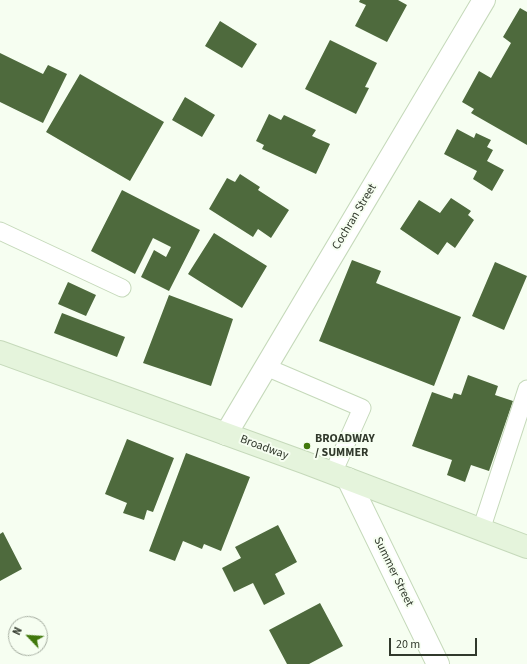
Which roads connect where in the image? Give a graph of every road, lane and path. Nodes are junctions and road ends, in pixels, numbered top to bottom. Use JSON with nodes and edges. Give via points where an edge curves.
{"nodes":[{"id":1,"x":484,"y":0,"type":"edge"},
{"id":2,"x":0,"y":231,"type":"edge"},
{"id":3,"x":122,"y":288,"type":"dead end"},
{"id":4,"x":0,"y":352,"type":"edge"},
{"id":5,"x":266,"y":367,"type":"junction"},
{"id":6,"x":527,"y":389,"type":"edge"},
{"id":7,"x":226,"y":434,"type":"junction"},
{"id":8,"x":340,"y":476,"type":"junction"},
{"id":9,"x":481,"y":530,"type":"junction"},
{"id":10,"x":527,"y":547,"type":"edge"},
{"id":11,"x":438,"y":664,"type":"edge"}],
"edges":[{"from":1,"to":5,"type":"street","name":"Cochran Street"},
{"from":2,"to":3,"type":"lane"},
{"from":4,"to":7,"type":"main road","name":"Broadway"},
{"from":5,"to":7,"type":"street","name":"Cochran Street"},
{"from":5,"to":8,"type":"lane","via":[[362,408]]},
{"from":6,"to":9,"type":"lane"},
{"from":7,"to":8,"type":"main road","name":"Broadway"},
{"from":8,"to":9,"type":"main road","name":"Broadway"},
{"from":8,"to":11,"type":"street","name":"Summer Street"},
{"from":9,"to":10,"type":"main road","name":"Broadway"}]}
